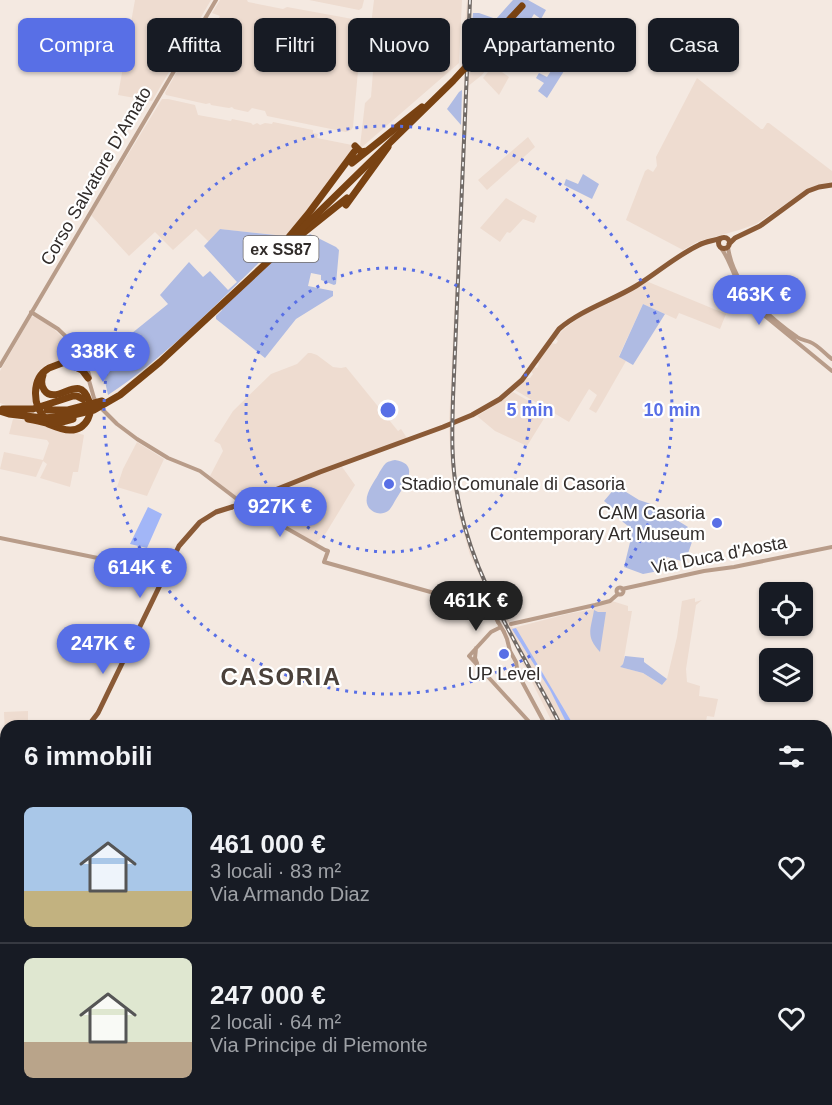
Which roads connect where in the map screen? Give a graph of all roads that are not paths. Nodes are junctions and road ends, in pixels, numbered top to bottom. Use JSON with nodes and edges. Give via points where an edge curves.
{"nodes":[{"id":1,"x":216,"y":0,"type":"edge"},
{"id":2,"x":523,"y":2,"type":"edge"},
{"id":3,"x":422,"y":107,"type":"junction"},
{"id":4,"x":390,"y":142,"type":"junction"},
{"id":5,"x":370,"y":148,"type":"junction"},
{"id":6,"x":352,"y":163,"type":"dead end"},
{"id":7,"x":340,"y":172,"type":"junction"},
{"id":8,"x":350,"y":174,"type":"dead end"},
{"id":9,"x":361,"y":185,"type":"junction"},
{"id":10,"x":832,"y":185,"type":"edge"},
{"id":11,"x":349,"y":186,"type":"dead end"},
{"id":12,"x":346,"y":205,"type":"junction"},
{"id":13,"x":335,"y":208,"type":"junction"},
{"id":14,"x":747,"y":232,"type":"junction"},
{"id":15,"x":289,"y":237,"type":"junction"},
{"id":16,"x":723,"y":238,"type":"junction"},
{"id":17,"x":724,"y":246,"type":"junction"},
{"id":18,"x":696,"y":247,"type":"junction"},
{"id":19,"x":275,"y":255,"type":"junction"},
{"id":20,"x":31,"y":312,"type":"junction"},
{"id":21,"x":810,"y":342,"type":"junction"},
{"id":22,"x":71,"y":344,"type":"junction"},
{"id":23,"x":805,"y":349,"type":"junction"},
{"id":24,"x":81,"y":358,"type":"junction"},
{"id":25,"x":832,"y":359,"type":"edge"},
{"id":26,"x":69,"y":362,"type":"junction"},
{"id":27,"x":0,"y":366,"type":"edge"},
{"id":28,"x":832,"y":371,"type":"edge"},
{"id":29,"x":43,"y":375,"type":"junction"},
{"id":30,"x":88,"y":378,"type":"junction"},
{"id":31,"x":106,"y":402,"type":"junction"},
{"id":32,"x":1,"y":409,"type":"edge"},
{"id":33,"x":105,"y":412,"type":"junction"},
{"id":34,"x":18,"y":416,"type":"junction"},
{"id":35,"x":85,"y":421,"type":"junction"},
{"id":36,"x":52,"y":423,"type":"junction"},
{"id":37,"x":0,"y":538,"type":"edge"},
{"id":38,"x":832,"y":547,"type":"edge"},
{"id":39,"x":166,"y":573,"type":"junction"},
{"id":40,"x":511,"y":624,"type":"dead end"},
{"id":41,"x":499,"y":628,"type":"dead end"},
{"id":42,"x":476,"y":648,"type":"junction"},
{"id":43,"x":478,"y":664,"type":"junction"},
{"id":44,"x":92,"y":720,"type":"edge"},
{"id":45,"x":527,"y":720,"type":"edge"},
{"id":46,"x":543,"y":720,"type":"edge"}],
"edges":[{"from":1,"to":20,"type":"street","name":"Corso Salvatore D'Amato"},
{"from":2,"to":3,"type":"highway","number":"ex SS87","bridge":true},
{"from":2,"to":4,"type":"highway","number":"ex SS87","bridge":true,"via":[[453,81]]},
{"from":3,"to":5,"type":"highway"},
{"from":3,"to":15,"type":"highway","number":"ex SS87","bridge":true},
{"from":4,"to":9,"type":"highway","bridge":true},
{"from":4,"to":19,"type":"highway","number":"ex SS87","bridge":true},
{"from":5,"to":6,"type":"highway"},
{"from":5,"to":7,"type":"highway","via":[[361,152],[354,149]]},
{"from":7,"to":8,"type":"highway"},
{"from":7,"to":15,"type":"highway"},
{"from":9,"to":11,"type":"highway"},
{"from":9,"to":12,"type":"highway"},
{"from":10,"to":14,"type":"main road","via":[[808,191]]},
{"from":12,"to":13,"type":"highway"},
{"from":12,"to":13,"type":"highway"},
{"from":13,"to":19,"type":"highway","bridge":true},
{"from":14,"to":16,"type":"main road"},
{"from":14,"to":17,"type":"main road"},
{"from":15,"to":31,"type":"highway","number":"ex SS87","bridge":true,"via":[[198,324]]},
{"from":16,"to":17,"type":"main road","via":[[718,241]]},
{"from":16,"to":17,"type":"main road","via":[[729,241]]},
{"from":16,"to":18,"type":"main road"},
{"from":17,"to":18,"type":"main road","via":[[711,243]]},
{"from":17,"to":21,"type":"street","via":[[738,277],[758,305],[799,339]]},
{"from":17,"to":23,"type":"street","via":[[738,282],[756,308]]},
{"from":18,"to":39,"type":"main road","bridge":true,"via":[[564,325],[522,380],[500,399],[443,427],[208,516],[179,546]]},
{"from":19,"to":31,"type":"highway","number":"ex SS87","bridge":true,"via":[[160,362]]},
{"from":20,"to":22,"type":"street","via":[[58,329]]},
{"from":20,"to":27,"type":"street","name":"Corso Salvatore D'Amato"},
{"from":21,"to":23,"type":"street"},
{"from":21,"to":25,"type":"street"},
{"from":22,"to":24,"type":"street"},
{"from":22,"to":24,"type":"street"},
{"from":22,"to":26,"type":"highway","via":[[73,354]]},
{"from":23,"to":28,"type":"street"},
{"from":24,"to":26,"type":"highway"},
{"from":24,"to":30,"type":"street"},
{"from":24,"to":33,"type":"street"},
{"from":26,"to":29,"type":"highway"},
{"from":26,"to":30,"type":"highway"},
{"from":26,"to":36,"type":"highway","via":[[45,370],[38,381],[38,410]]},
{"from":29,"to":31,"type":"highway","bridge":true,"via":[[37,397],[39,405],[47,410]]},
{"from":29,"to":35,"type":"highway","via":[[43,390],[51,395],[74,388],[87,395],[91,412]]},
{"from":30,"to":33,"type":"street","via":[[94,398]]},
{"from":31,"to":32,"type":"highway","number":"ex SS87","bridge":true,"via":[[68,413]]},
{"from":31,"to":34,"type":"highway","number":"ex SS87","bridge":true,"via":[[94,410],[69,416]]},
{"from":31,"to":36,"type":"highway","bridge":true,"via":[[89,414]]},
{"from":32,"to":34,"type":"highway","number":"ex SS87","bridge":true},
{"from":32,"to":35,"type":"highway","bridge":true,"via":[[33,409],[77,396],[88,406]]},
{"from":33,"to":46,"type":"street","bridge":true,"via":[[136,439],[200,471],[250,510],[319,547],[325,553],[324,562],[484,607],[504,632],[518,674]]},
{"from":34,"to":35,"type":"highway","bridge":true,"via":[[65,430],[77,429]]},
{"from":35,"to":36,"type":"highway","via":[[67,428]]},
{"from":37,"to":39,"type":"street"},
{"from":38,"to":40,"type":"street","name":"Via Duca d'Aosta","via":[[622,589],[610,601]]},
{"from":39,"to":44,"type":"main road"},
{"from":41,"to":42,"type":"street"},
{"from":42,"to":43,"type":"street"},
{"from":42,"to":43,"type":"street","via":[[469,656]]},
{"from":43,"to":45,"type":"street"}]}
